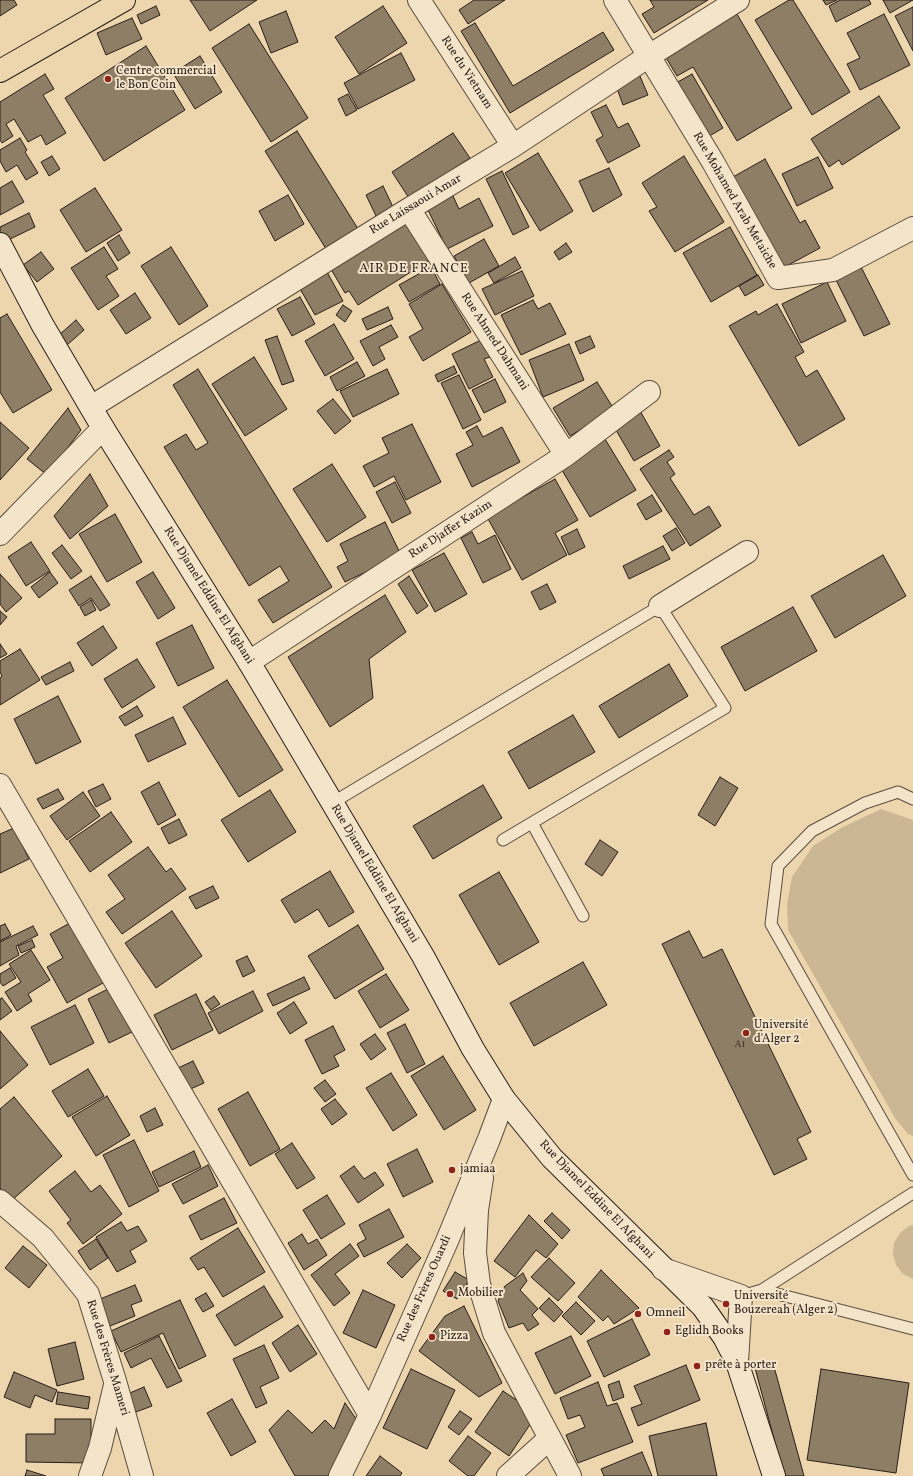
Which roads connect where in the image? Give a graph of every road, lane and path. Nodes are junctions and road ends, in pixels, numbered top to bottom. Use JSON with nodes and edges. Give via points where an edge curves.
{"nodes":[{"id":1,"x":124,"y":0,"type":"edge"},
{"id":2,"x":419,"y":0,"type":"edge"},
{"id":3,"x":615,"y":0,"type":"edge"},
{"id":4,"x":738,"y":0,"type":"edge"},
{"id":5,"x":649,"y":56,"type":"junction"},
{"id":6,"x":0,"y":71,"type":"edge"},
{"id":7,"x":513,"y":146,"type":"junction"},
{"id":8,"x":409,"y":209,"type":"junction"},
{"id":9,"x":913,"y":228,"type":"edge"},
{"id":10,"x":0,"y":244,"type":"edge"},
{"id":11,"x":649,"y":392,"type":"dead end"},
{"id":12,"x":91,"y":407,"type":"junction"},
{"id":13,"x":103,"y":428,"type":"junction"},
{"id":14,"x":566,"y":455,"type":"junction"},
{"id":15,"x":0,"y":534,"type":"edge"},
{"id":16,"x":747,"y":552,"type":"dead end"},
{"id":17,"x":660,"y":606,"type":"junction"},
{"id":18,"x":249,"y":662,"type":"junction"},
{"id":19,"x":0,"y":785,"type":"edge"},
{"id":20,"x":913,"y":799,"type":"edge"},
{"id":21,"x":332,"y":803,"type":"junction"},
{"id":22,"x":532,"y":823,"type":"junction"},
{"id":23,"x":504,"y":840,"type":"dead end"},
{"id":24,"x":583,"y":916,"type":"dead end"},
{"id":25,"x":504,"y":1099,"type":"junction"},
{"id":26,"x":489,"y":1139,"type":"junction"},
{"id":27,"x":913,"y":1176,"type":"edge"},
{"id":28,"x":913,"y":1193,"type":"edge"},
{"id":29,"x":0,"y":1201,"type":"edge"},
{"id":30,"x":663,"y":1269,"type":"junction"},
{"id":31,"x":762,"y":1290,"type":"junction"},
{"id":32,"x":741,"y":1296,"type":"junction"},
{"id":33,"x":913,"y":1329,"type":"edge"},
{"id":34,"x":737,"y":1362,"type":"junction"},
{"id":35,"x":115,"y":1382,"type":"junction"},
{"id":36,"x":370,"y":1415,"type":"junction"},
{"id":37,"x":550,"y":1438,"type":"junction"},
{"id":38,"x":90,"y":1476,"type":"edge"},
{"id":39,"x":142,"y":1476,"type":"edge"},
{"id":40,"x":340,"y":1476,"type":"edge"},
{"id":41,"x":508,"y":1476,"type":"edge"},
{"id":42,"x":570,"y":1476,"type":"edge"},
{"id":43,"x":774,"y":1476,"type":"edge"}],
"edges":[{"from":1,"to":6,"type":"main road"},
{"from":2,"to":7,"type":"street","name":"Rue du Vietnam"},
{"from":3,"to":5,"type":"street","name":"Rue Mohamed Arab Metaiche"},
{"from":4,"to":5,"type":"street","name":"Rue Laissaoui Amar"},
{"from":5,"to":7,"type":"street","name":"Rue Laissaoui Amar"},
{"from":5,"to":9,"type":"street","name":"Rue Mohamed Arab Metaiche","via":[[713,162],[778,278],[833,270]]},
{"from":7,"to":8,"type":"street","name":"Rue Laissaoui Amar"},
{"from":8,"to":12,"type":"street","name":"Rue Laissaoui Amar"},
{"from":8,"to":14,"type":"street","name":"Rue Ahmed Dahmani"},
{"from":10,"to":12,"type":"street","name":"Rue Djamel Eddine El Afghani","via":[[42,324]]},
{"from":11,"to":14,"type":"street","name":"Rue Djaffer Kazim"},
{"from":12,"to":13,"type":"street","name":"Rue Djamel Eddine El Afghani"},
{"from":13,"to":15,"type":"street"},
{"from":13,"to":18,"type":"street","name":"Rue Djamel Eddine El Afghani"},
{"from":14,"to":18,"type":"street","name":"Rue Djaffer Kazim"},
{"from":16,"to":17,"type":"street"},
{"from":17,"to":21,"type":"lane"},
{"from":17,"to":22,"type":"lane","via":[[725,708]]},
{"from":18,"to":21,"type":"street","name":"Rue Djamel Eddine El Afghani"},
{"from":19,"to":36,"type":"street"},
{"from":20,"to":27,"type":"lane","via":[[898,792],[865,803],[812,831],[778,866],[771,924]]},
{"from":21,"to":25,"type":"street","name":"Rue Djamel Eddine El Afghani"},
{"from":22,"to":23,"type":"lane"},
{"from":22,"to":24,"type":"lane"},
{"from":25,"to":26,"type":"street","name":"Rue des Frères Ouardi"},
{"from":25,"to":30,"type":"street","name":"Rue Djamel Eddine El Afghani","via":[[552,1158]]},
{"from":26,"to":36,"type":"street","name":"Rue des Frères Ouardi"},
{"from":26,"to":37,"type":"street","via":[[477,1210],[475,1252],[479,1284],[494,1332]]},
{"from":28,"to":31,"type":"lane"},
{"from":29,"to":35,"type":"street","name":"Rue des Frères Mameri","via":[[43,1238],[88,1294]]},
{"from":30,"to":32,"type":"street"},
{"from":30,"to":34,"type":"street","name":"Rue Djamel Eddine El Afghani","via":[[703,1307],[724,1337]]},
{"from":31,"to":32,"type":"lane"},
{"from":31,"to":33,"type":"lane"},
{"from":32,"to":34,"type":"street"},
{"from":34,"to":43,"type":"street","name":"Rue Djamel Eddine El Afghani"},
{"from":35,"to":38,"type":"street","via":[[100,1448]]},
{"from":35,"to":39,"type":"street","name":"Rue des Frères Mameri"},
{"from":36,"to":40,"type":"street","name":"Rue des Frères Ouardi"},
{"from":37,"to":41,"type":"street"},
{"from":37,"to":42,"type":"street"}]}
